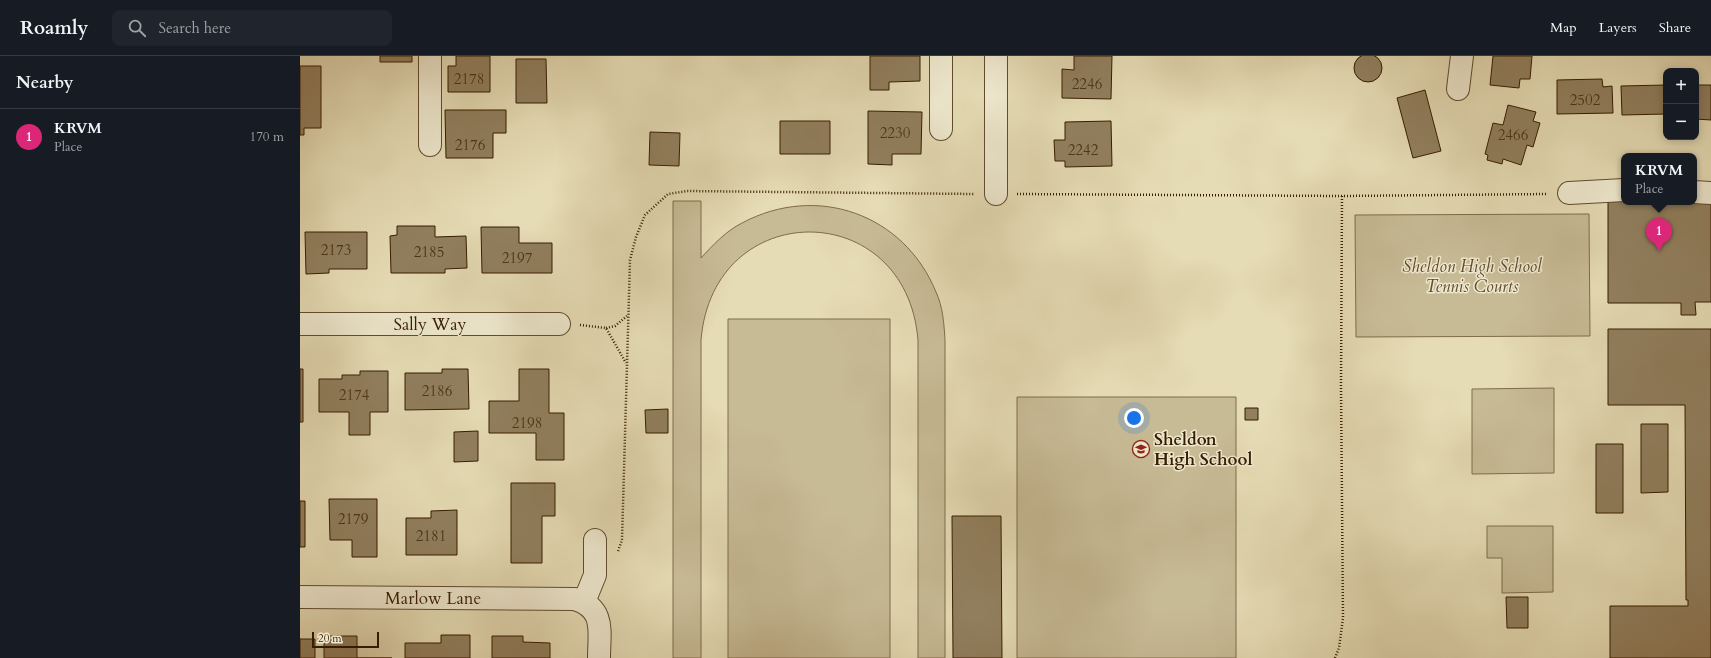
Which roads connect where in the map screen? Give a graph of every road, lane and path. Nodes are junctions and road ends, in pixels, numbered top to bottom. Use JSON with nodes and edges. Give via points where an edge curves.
{"nodes":[{"id":1,"x":430,"y":56,"type":"edge"},
{"id":2,"x":941,"y":56,"type":"edge"},
{"id":3,"x":996,"y":56,"type":"edge"},
{"id":4,"x":1462,"y":56,"type":"edge"},
{"id":5,"x":1458,"y":89,"type":"dead end"},
{"id":6,"x":941,"y":129,"type":"dead end"},
{"id":7,"x":430,"y":145,"type":"dead end"},
{"id":8,"x":1621,"y":190,"type":"edge"},
{"id":9,"x":1697,"y":192,"type":"edge"},
{"id":10,"x":1569,"y":193,"type":"joint"},
{"id":11,"x":1711,"y":193,"type":"edge"},
{"id":12,"x":996,"y":194,"type":"junction"},
{"id":13,"x":1342,"y":196,"type":"junction"},
{"id":14,"x":627,"y":316,"type":"junction"},
{"id":15,"x":300,"y":324,"type":"edge"},
{"id":16,"x":559,"y":324,"type":"joint"},
{"id":17,"x":606,"y":328,"type":"junction"},
{"id":18,"x":626,"y":364,"type":"junction"},
{"id":19,"x":596,"y":549,"type":"joint"},
{"id":20,"x":300,"y":597,"type":"edge"},
{"id":21,"x":575,"y":600,"type":"junction"},
{"id":22,"x":599,"y":658,"type":"edge"},
{"id":23,"x":1335,"y":658,"type":"edge"}],
"edges":[{"from":1,"to":7,"type":"street"},
{"from":2,"to":6,"type":"street"},
{"from":3,"to":12,"type":"street"},
{"from":4,"to":5,"type":"street"},
{"from":8,"to":10,"type":"street"},
{"from":9,"to":11,"type":"street"},
{"from":10,"to":13,"type":"path"},
{"from":12,"to":13,"type":"path"},
{"from":12,"to":14,"type":"path","via":[[686,191],[668,194],[645,216],[636,237],[630,260]]},
{"from":13,"to":23,"type":"path","via":[[1340,387],[1343,618]]},
{"from":14,"to":17,"type":"path","via":[[615,326]]},
{"from":14,"to":18,"type":"path"},
{"from":15,"to":16,"type":"street","name":"Sally Way"},
{"from":16,"to":17,"type":"path"},
{"from":17,"to":18,"type":"path"},
{"from":18,"to":19,"type":"path","via":[[622,540],[616,553],[611,557]]},
{"from":19,"to":21,"type":"street","via":[[595,575]]},
{"from":20,"to":21,"type":"street","name":"Marlow Lane"},
{"from":21,"to":22,"type":"street","via":[[591,607],[598,619]]}]}
